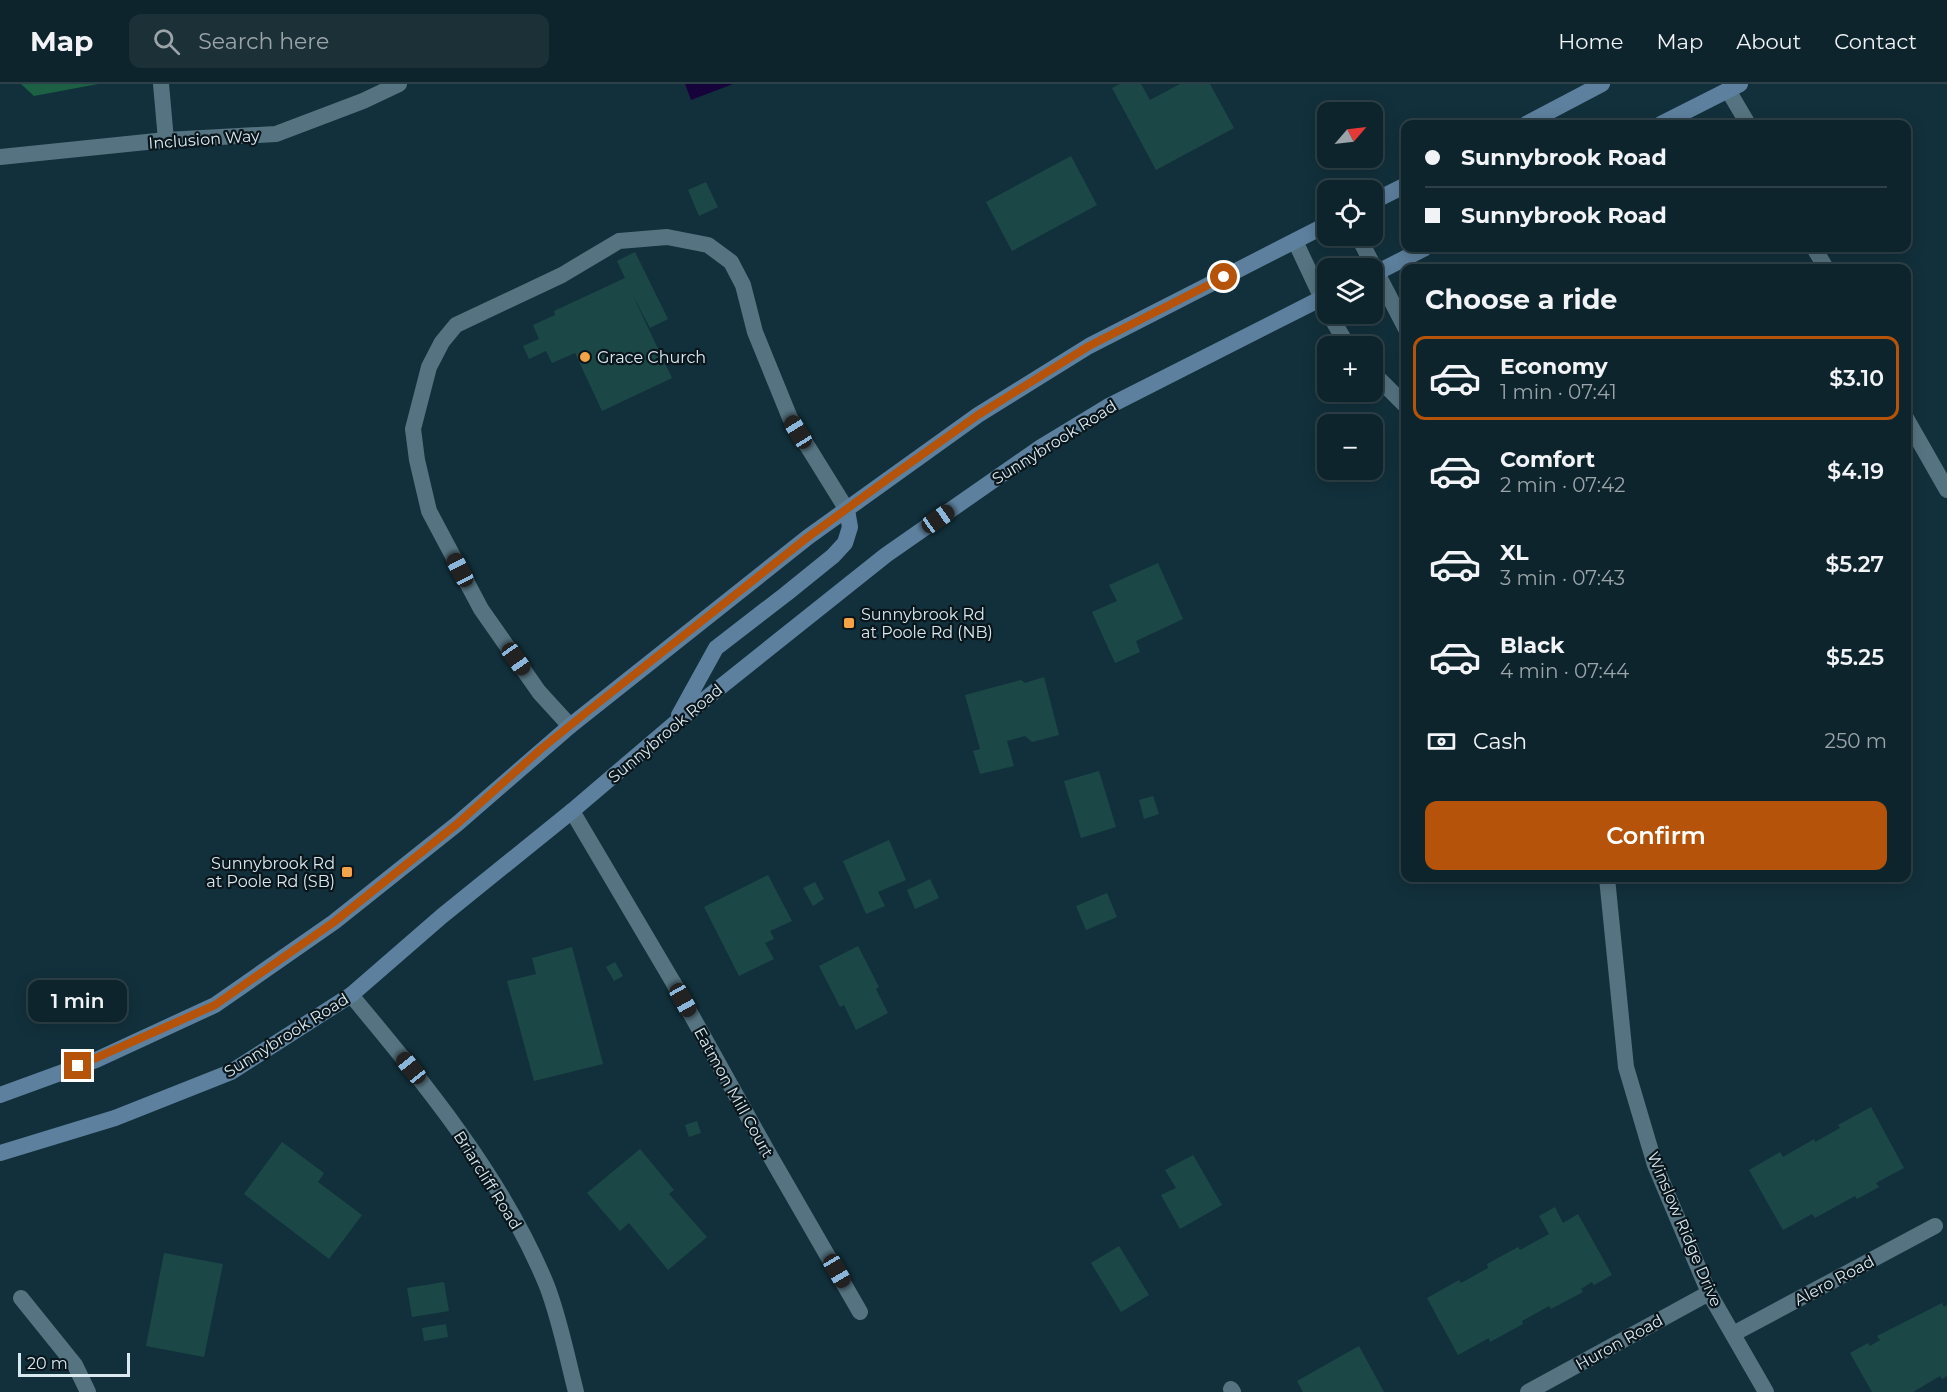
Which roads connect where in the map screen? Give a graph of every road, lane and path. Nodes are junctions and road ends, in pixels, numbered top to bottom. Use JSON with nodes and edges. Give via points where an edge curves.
{"nodes":[{"id":1,"x":161,"y":84,"type":"edge"},
{"id":2,"x":399,"y":84,"type":"edge"},
{"id":3,"x":1602,"y":84,"type":"edge"},
{"id":4,"x":1734,"y":87,"type":"edge"},
{"id":5,"x":1534,"y":120,"type":"edge"},
{"id":6,"x":1669,"y":120,"type":"edge"},
{"id":7,"x":1746,"y":120,"type":"edge"},
{"id":8,"x":166,"y":140,"type":"junction"},
{"id":9,"x":0,"y":157,"type":"edge"},
{"id":10,"x":1401,"y":187,"type":"edge"},
{"id":11,"x":1383,"y":196,"type":"edge"},
{"id":12,"x":1317,"y":230,"type":"edge"},
{"id":13,"x":1295,"y":241,"type":"junction"},
{"id":14,"x":1417,"y":252,"type":"edge"},
{"id":15,"x":1383,"y":269,"type":"edge"},
{"id":16,"x":1317,"y":286,"type":"edge"},
{"id":17,"x":1383,"y":289,"type":"edge"},
{"id":18,"x":1317,"y":309,"type":"edge"},
{"id":19,"x":1401,"y":320,"type":"edge"},
{"id":20,"x":1383,"y":383,"type":"edge"},
{"id":21,"x":1401,"y":401,"type":"edge"},
{"id":22,"x":1911,"y":427,"type":"edge"},
{"id":23,"x":1947,"y":490,"type":"edge"},
{"id":24,"x":847,"y":510,"type":"junction"},
{"id":25,"x":674,"y":724,"type":"junction"},
{"id":26,"x":570,"y":726,"type":"junction"},
{"id":27,"x":572,"y":811,"type":"junction"},
{"id":28,"x":1607,"y":882,"type":"edge"},
{"id":29,"x":351,"y":995,"type":"junction"},
{"id":30,"x":1,"y":1094,"type":"edge"},
{"id":31,"x":0,"y":1154,"type":"edge"},
{"id":32,"x":1935,"y":1226,"type":"dead end"},
{"id":33,"x":1709,"y":1293,"type":"junction"},
{"id":34,"x":21,"y":1298,"type":"dead end"},
{"id":35,"x":860,"y":1312,"type":"dead end"},
{"id":36,"x":1733,"y":1334,"type":"junction"},
{"id":37,"x":88,"y":1392,"type":"edge"},
{"id":38,"x":576,"y":1392,"type":"edge"},
{"id":39,"x":1528,"y":1392,"type":"edge"},
{"id":40,"x":1766,"y":1392,"type":"edge"}],
"edges":[{"from":1,"to":8,"type":"street"},
{"from":2,"to":8,"type":"street","name":"Inclusion Way","via":[[276,134]]},
{"from":3,"to":5,"type":"main road"},
{"from":4,"to":6,"type":"main road"},
{"from":4,"to":7,"type":"street"},
{"from":8,"to":9,"type":"street","name":"Inclusion Way"},
{"from":10,"to":11,"type":"main road"},
{"from":12,"to":13,"type":"main road"},
{"from":13,"to":16,"type":"street"},
{"from":13,"to":24,"type":"main road","via":[[1089,346],[978,415]]},
{"from":14,"to":15,"type":"main road"},
{"from":17,"to":19,"type":"street"},
{"from":18,"to":25,"type":"main road","name":"Sunnybrook Road","via":[[1107,407],[1041,447],[886,555]]},
{"from":20,"to":21,"type":"street"},
{"from":22,"to":23,"type":"street"},
{"from":24,"to":25,"type":"main road","via":[[850,526],[845,543],[716,648]]},
{"from":24,"to":26,"type":"main road"},
{"from":24,"to":26,"type":"street","via":[[790,418],[755,332],[743,285],[731,262],[708,245],[667,237],[618,241],[562,275],[456,325],[441,342],[429,367],[414,429],[429,511],[481,609],[539,692]]},
{"from":25,"to":27,"type":"main road","name":"Sunnybrook Road"},
{"from":26,"to":30,"type":"main road","via":[[457,824],[343,915],[215,1005],[96,1060]]},
{"from":27,"to":29,"type":"main road","name":"Sunnybrook Road","via":[[496,870]]},
{"from":27,"to":35,"type":"street","name":"Eatmon Mill Court"},
{"from":28,"to":33,"type":"street","name":"Winslow Ridge Drive","via":[[1626,1067],[1654,1165]]},
{"from":29,"to":31,"type":"main road","name":"Sunnybrook Road","via":[[231,1072],[115,1118]]},
{"from":29,"to":38,"type":"street","name":"Briarcliff Road","via":[[438,1102],[510,1210],[547,1287]]},
{"from":32,"to":36,"type":"street","name":"Alero Road"},
{"from":33,"to":36,"type":"street","name":"Winslow Ridge Drive"},
{"from":33,"to":39,"type":"street","name":"Huron Road"},
{"from":34,"to":37,"type":"street","via":[[75,1365]]},
{"from":36,"to":40,"type":"street","name":"Winslow Ridge Drive"}]}
